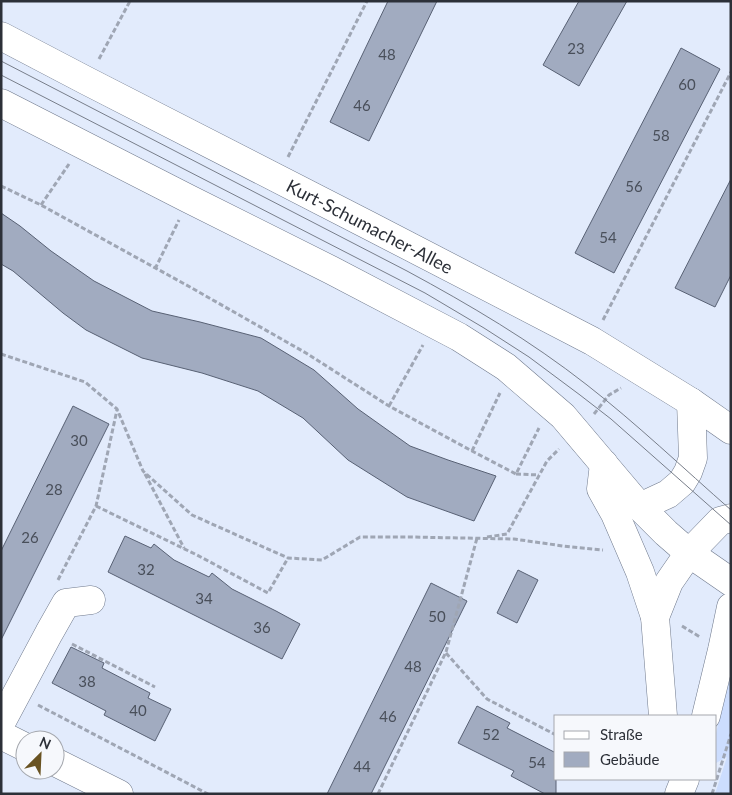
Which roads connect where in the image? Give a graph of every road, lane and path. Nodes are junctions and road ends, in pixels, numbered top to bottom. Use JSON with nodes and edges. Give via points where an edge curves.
{"nodes":[{"id":1,"x":130,"y":1,"type":"edge"},
{"id":2,"x":367,"y":1,"type":"edge"},
{"id":3,"x":1,"y":36,"type":"edge"},
{"id":4,"x":731,"y":72,"type":"edge"},
{"id":5,"x":86,"y":81,"type":"junction"},
{"id":6,"x":1,"y":103,"type":"edge"},
{"id":7,"x":83,"y":145,"type":"junction"},
{"id":8,"x":277,"y":179,"type":"junction"},
{"id":9,"x":1,"y":186,"type":"edge"},
{"id":10,"x":189,"y":199,"type":"junction"},
{"id":11,"x":41,"y":205,"type":"junction"},
{"id":12,"x":155,"y":269,"type":"junction"},
{"id":13,"x":435,"y":325,"type":"junction"},
{"id":14,"x":592,"y":340,"type":"junction"},
{"id":15,"x":1,"y":354,"type":"edge"},
{"id":16,"x":511,"y":371,"type":"junction"},
{"id":17,"x":645,"y":373,"type":"junction"},
{"id":18,"x":691,"y":402,"type":"junction"},
{"id":19,"x":550,"y":405,"type":"junction"},
{"id":20,"x":389,"y":406,"type":"junction"},
{"id":21,"x":117,"y":409,"type":"junction"},
{"id":22,"x":731,"y":430,"type":"edge"},
{"id":23,"x":577,"y":432,"type":"junction"},
{"id":24,"x":472,"y":451,"type":"junction"},
{"id":25,"x":604,"y":464,"type":"junction"},
{"id":26,"x":143,"y":472,"type":"junction"},
{"id":27,"x":516,"y":474,"type":"junction"},
{"id":28,"x":539,"y":475,"type":"junction"},
{"id":29,"x":96,"y":506,"type":"junction"},
{"id":30,"x":640,"y":507,"type":"junction"},
{"id":31,"x":731,"y":518,"type":"edge"},
{"id":32,"x":476,"y":538,"type":"junction"},
{"id":33,"x":184,"y":548,"type":"junction"},
{"id":34,"x":631,"y":552,"type":"junction"},
{"id":35,"x":689,"y":553,"type":"junction"},
{"id":36,"x":288,"y":558,"type":"junction"},
{"id":37,"x":731,"y":582,"type":"edge"},
{"id":38,"x":54,"y":588,"type":"dead end"},
{"id":39,"x":91,"y":600,"type":"dead end"},
{"id":40,"x":731,"y":607,"type":"edge"},
{"id":41,"x":657,"y":614,"type":"junction"},
{"id":42,"x":49,"y":633,"type":"junction"},
{"id":43,"x":722,"y":650,"type":"junction"},
{"id":44,"x":446,"y":652,"type":"junction"},
{"id":45,"x":155,"y":686,"type":"dead end"},
{"id":46,"x":17,"y":694,"type":"junction"},
{"id":47,"x":663,"y":715,"type":"edge"},
{"id":48,"x":706,"y":715,"type":"edge"},
{"id":49,"x":1,"y":723,"type":"edge"},
{"id":50,"x":1,"y":734,"type":"edge"},
{"id":51,"x":554,"y":734,"type":"edge"},
{"id":52,"x":731,"y":734,"type":"edge"},
{"id":53,"x":15,"y":742,"type":"edge"},
{"id":54,"x":65,"y":767,"type":"edge"},
{"id":55,"x":717,"y":778,"type":"edge"},
{"id":56,"x":666,"y":780,"type":"edge"},
{"id":57,"x":685,"y":780,"type":"edge"},
{"id":58,"x":716,"y":780,"type":"edge"},
{"id":59,"x":119,"y":794,"type":"edge"},
{"id":60,"x":208,"y":794,"type":"edge"},
{"id":61,"x":378,"y":794,"type":"edge"},
{"id":62,"x":667,"y":794,"type":"edge"},
{"id":63,"x":679,"y":794,"type":"edge"},
{"id":64,"x":712,"y":794,"type":"edge"}],
"edges":[{"from":1,"to":5,"type":"path"},
{"from":2,"to":8,"type":"path"},
{"from":3,"to":5,"type":"street","name":"Kurt-Schumacher-Allee"},
{"from":4,"to":14,"type":"path"},
{"from":5,"to":8,"type":"street","name":"Kurt-Schumacher-Allee"},
{"from":6,"to":7,"type":"street"},
{"from":7,"to":10,"type":"street"},
{"from":7,"to":11,"type":"path"},
{"from":8,"to":14,"type":"street","name":"Kurt-Schumacher-Allee"},
{"from":9,"to":11,"type":"path"},
{"from":10,"to":12,"type":"path"},
{"from":10,"to":13,"type":"street"},
{"from":11,"to":12,"type":"path"},
{"from":12,"to":20,"type":"path","via":[[306,353]]},
{"from":13,"to":16,"type":"street"},
{"from":13,"to":20,"type":"path"},
{"from":14,"to":17,"type":"street","name":"Kurt-Schumacher-Allee"},
{"from":15,"to":21,"type":"path","via":[[85,382]]},
{"from":16,"to":19,"type":"street"},
{"from":16,"to":24,"type":"path"},
{"from":17,"to":18,"type":"street","name":"Kurt-Schumacher-Allee"},
{"from":17,"to":23,"type":"path","via":[[609,395]]},
{"from":18,"to":22,"type":"street","name":"Kurt-Schumacher-Allee"},
{"from":18,"to":30,"type":"street","via":[[693,458],[688,472],[668,494]]},
{"from":19,"to":23,"type":"street"},
{"from":19,"to":27,"type":"path"},
{"from":20,"to":24,"type":"path"},
{"from":21,"to":26,"type":"path"},
{"from":21,"to":29,"type":"path"},
{"from":23,"to":25,"type":"street"},
{"from":23,"to":28,"type":"path","via":[[547,461]]},
{"from":24,"to":27,"type":"path"},
{"from":25,"to":30,"type":"street"},
{"from":25,"to":34,"type":"street","via":[[601,489]]},
{"from":26,"to":33,"type":"path"},
{"from":26,"to":36,"type":"path","via":[[192,516]]},
{"from":27,"to":28,"type":"path"},
{"from":28,"to":32,"type":"path","via":[[507,534]]},
{"from":29,"to":33,"type":"path"},
{"from":29,"to":38,"type":"path"},
{"from":30,"to":35,"type":"street"},
{"from":31,"to":35,"type":"street","via":[[720,521]]},
{"from":32,"to":34,"type":"path"},
{"from":32,"to":36,"type":"path","via":[[360,537],[322,560]]},
{"from":32,"to":44,"type":"path"},
{"from":33,"to":36,"type":"path","via":[[268,593]]},
{"from":34,"to":41,"type":"street"},
{"from":35,"to":37,"type":"street"},
{"from":35,"to":41,"type":"street","via":[[669,582]]},
{"from":39,"to":42,"type":"street","via":[[66,603]]},
{"from":40,"to":43,"type":"street"},
{"from":41,"to":43,"type":"path"},
{"from":41,"to":47,"type":"street"},
{"from":42,"to":45,"type":"path"},
{"from":42,"to":46,"type":"street"},
{"from":43,"to":48,"type":"street"},
{"from":44,"to":51,"type":"path","via":[[486,699]]},
{"from":44,"to":61,"type":"path"},
{"from":46,"to":49,"type":"street"},
{"from":46,"to":60,"type":"path"},
{"from":50,"to":53,"type":"street"},
{"from":52,"to":55,"type":"path"},
{"from":54,"to":59,"type":"street"},
{"from":56,"to":62,"type":"street"},
{"from":57,"to":63,"type":"street"},
{"from":58,"to":64,"type":"path"}]}
